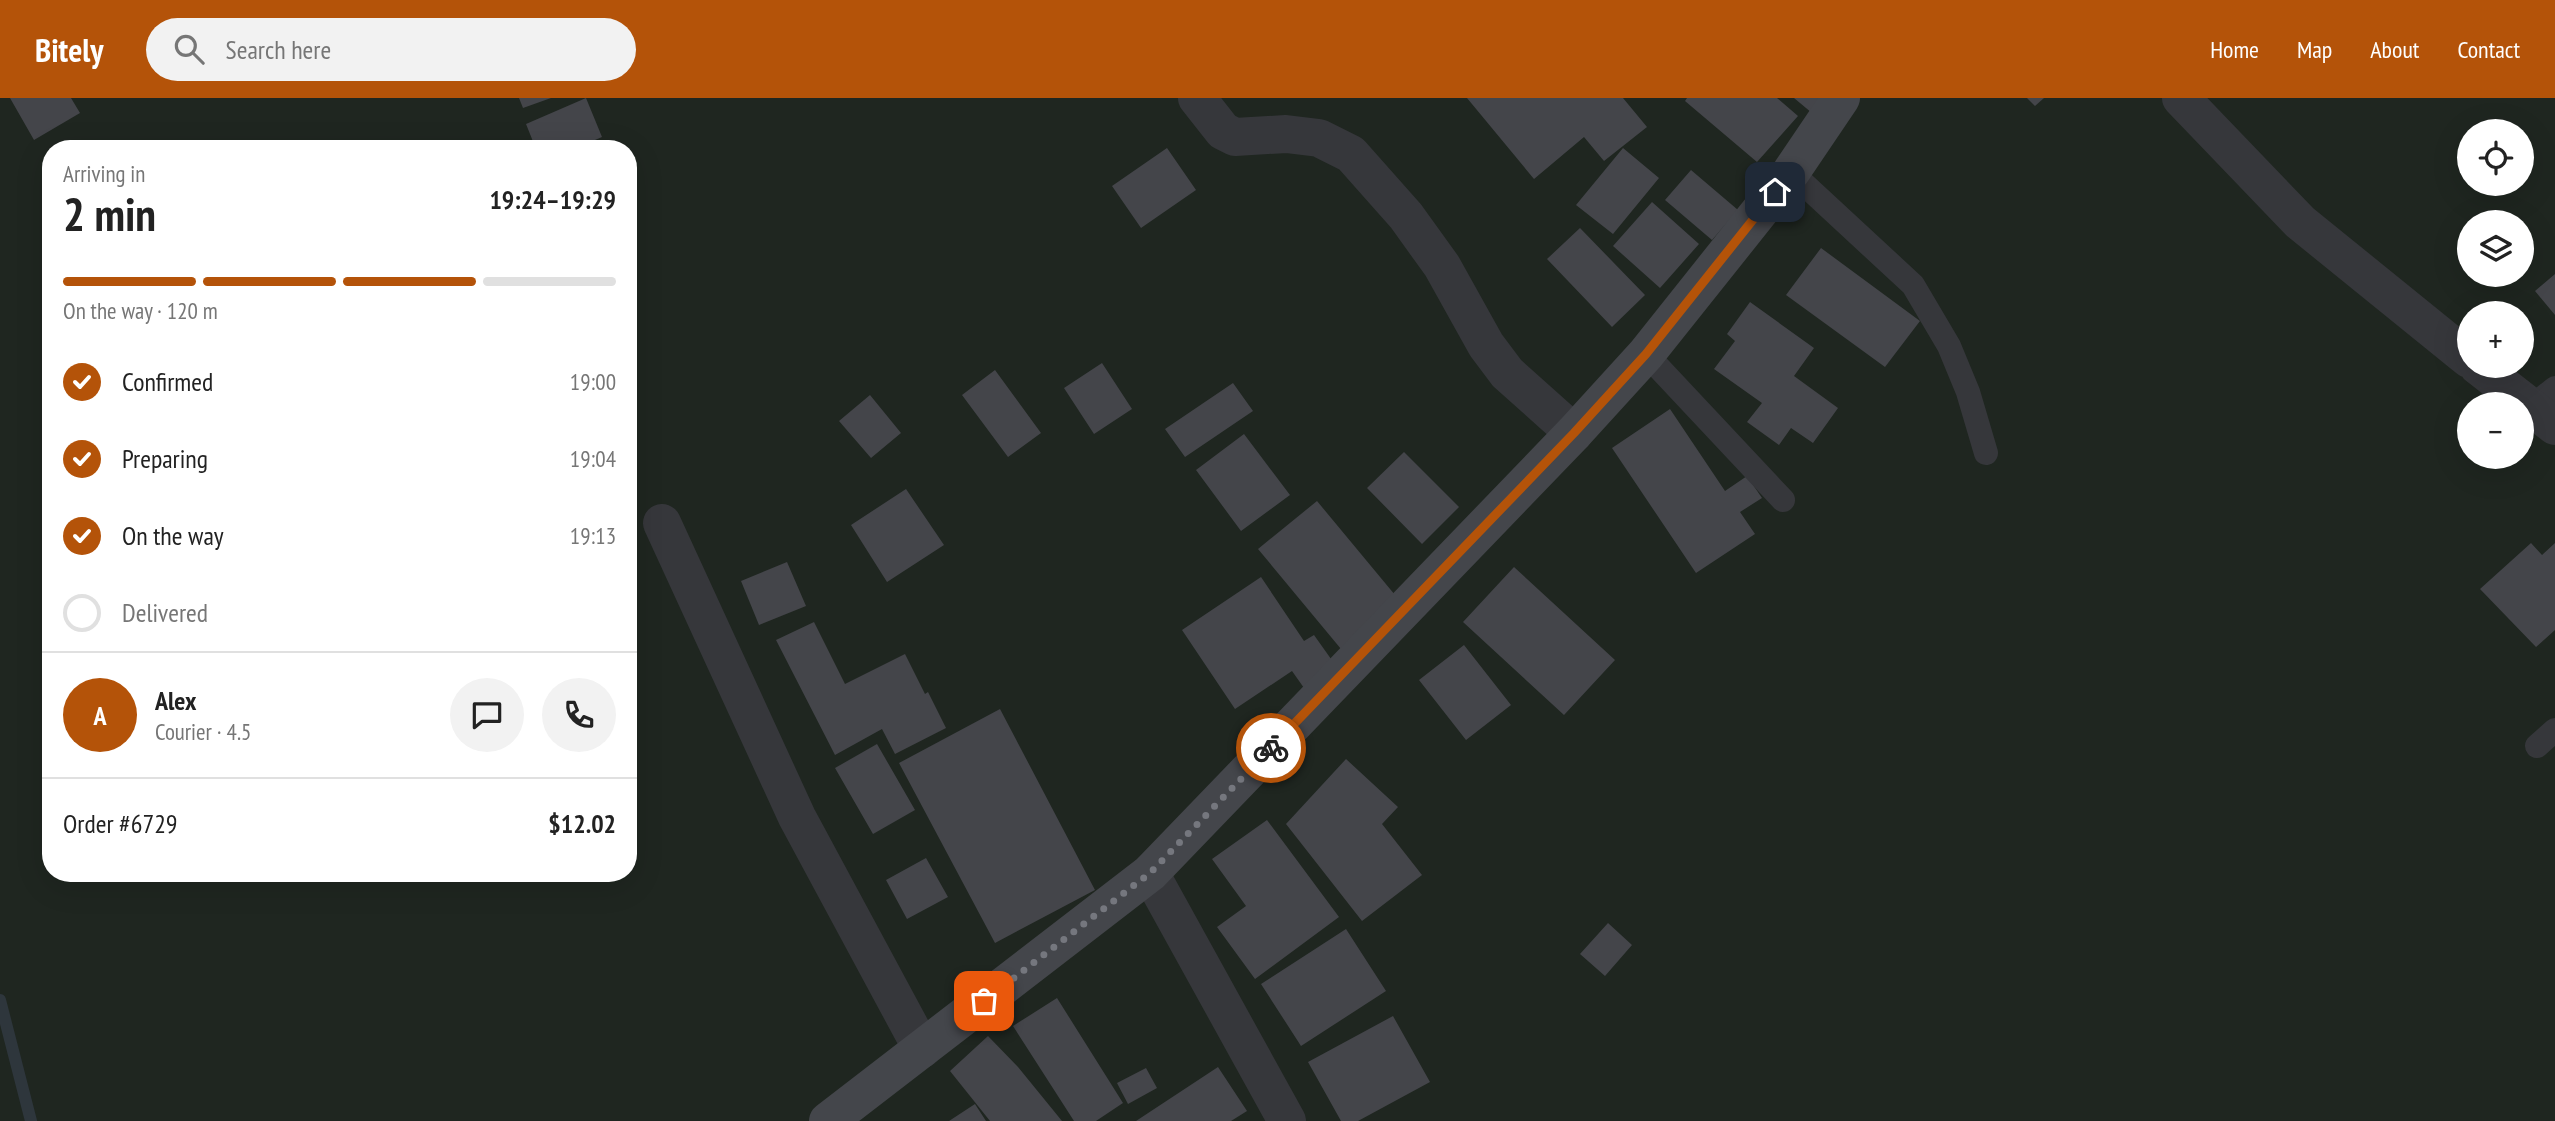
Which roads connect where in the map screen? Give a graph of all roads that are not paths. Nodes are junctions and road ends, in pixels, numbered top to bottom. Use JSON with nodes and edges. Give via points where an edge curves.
{"nodes":[{"id":1,"x":1198,"y":98,"type":"edge"},
{"id":2,"x":1841,"y":98,"type":"edge"},
{"id":3,"x":2181,"y":98,"type":"edge"},
{"id":4,"x":1791,"y":172,"type":"junction"},
{"id":5,"x":2457,"y":349,"type":"edge"},
{"id":6,"x":1646,"y":354,"type":"junction"},
{"id":7,"x":2498,"y":378,"type":"edge"},
{"id":8,"x":2547,"y":407,"type":"edge"},
{"id":9,"x":1574,"y":433,"type":"junction"},
{"id":10,"x":1986,"y":453,"type":"dead end"},
{"id":11,"x":1783,"y":500,"type":"dead end"},
{"id":12,"x":662,"y":523,"type":"dead end"},
{"id":13,"x":1150,"y":873,"type":"junction"},
{"id":14,"x":922,"y":1049,"type":"junction"},
{"id":15,"x":828,"y":1121,"type":"edge"},
{"id":16,"x":1287,"y":1121,"type":"edge"}],
"edges":[{"from":1,"to":9,"type":"street","via":[[1223,131],[1235,137],[1286,134],[1319,138],[1351,154],[1406,216],[1442,266],[1507,373]]},
{"from":2,"to":4,"type":"main road"},
{"from":3,"to":5,"type":"street","via":[[2300,222]]},
{"from":4,"to":6,"type":"main road"},
{"from":4,"to":10,"type":"lane","via":[[1913,285],[1949,346]]},
{"from":6,"to":9,"type":"main road"},
{"from":6,"to":11,"type":"lane"},
{"from":7,"to":8,"type":"street"},
{"from":9,"to":13,"type":"main road"},
{"from":12,"to":14,"type":"street","via":[[797,817]]},
{"from":13,"to":14,"type":"main road"},
{"from":13,"to":16,"type":"street"},
{"from":14,"to":15,"type":"main road"}]}
